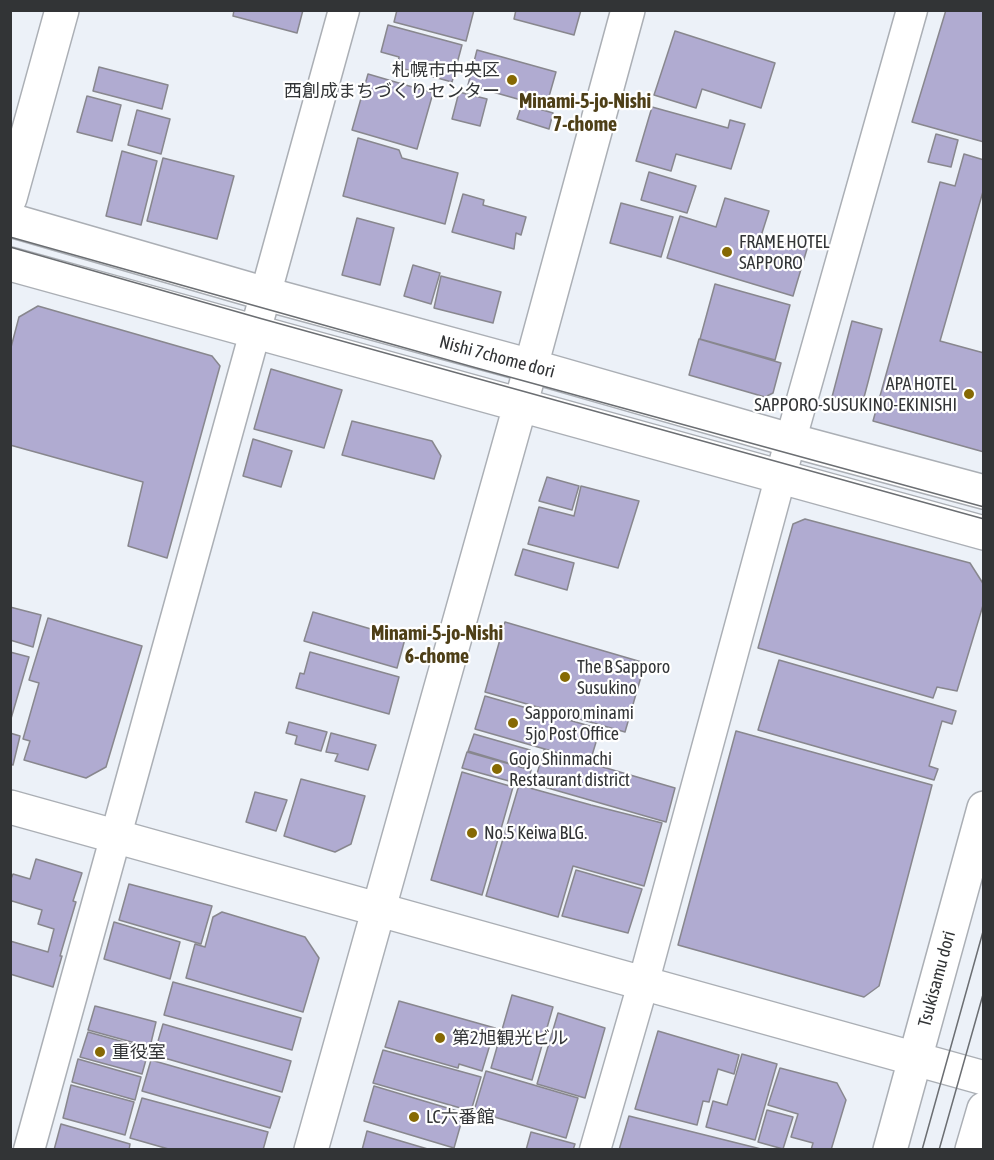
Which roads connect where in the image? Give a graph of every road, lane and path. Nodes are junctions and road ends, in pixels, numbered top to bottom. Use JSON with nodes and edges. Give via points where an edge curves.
{"nodes":[{"id":1,"x":62,"y":10,"type":"edge"},
{"id":2,"x":344,"y":10,"type":"edge"},
{"id":3,"x":628,"y":10,"type":"edge"},
{"id":4,"x":912,"y":10,"type":"edge"},
{"id":5,"x":10,"y":198,"type":"edge"},
{"id":6,"x":10,"y":220,"type":"edge"},
{"id":7,"x":10,"y":264,"type":"edge"},
{"id":8,"x":266,"y":294,"type":"junction"},
{"id":9,"x":255,"y":332,"type":"junction"},
{"id":10,"x":531,"y":366,"type":"junction"},
{"id":11,"x":520,"y":406,"type":"junction"},
{"id":12,"x":790,"y":440,"type":"junction"},
{"id":13,"x":780,"y":477,"type":"junction"},
{"id":14,"x":984,"y":492,"type":"edge"},
{"id":15,"x":984,"y":533,"type":"edge"},
{"id":16,"x":10,"y":807,"type":"edge"},
{"id":17,"x":984,"y":808,"type":"edge"},
{"id":18,"x":116,"y":837,"type":"junction"},
{"id":19,"x":378,"y":910,"type":"junction"},
{"id":20,"x":643,"y":984,"type":"junction"},
{"id":21,"x":915,"y":1059,"type":"junction"},
{"id":22,"x":984,"y":1078,"type":"edge"},
{"id":23,"x":984,"y":1109,"type":"edge"},
{"id":24,"x":29,"y":1149,"type":"edge"},
{"id":25,"x":311,"y":1149,"type":"edge"},
{"id":26,"x":595,"y":1149,"type":"edge"},
{"id":27,"x":890,"y":1149,"type":"edge"},
{"id":28,"x":972,"y":1149,"type":"edge"}],
"edges":[{"from":1,"to":5,"type":"street"},
{"from":2,"to":8,"type":"street"},
{"from":3,"to":10,"type":"street"},
{"from":4,"to":12,"type":"street"},
{"from":6,"to":8,"type":"street","name":"Nishi 7chome dori"},
{"from":7,"to":9,"type":"street"},
{"from":8,"to":9,"type":"street"},
{"from":8,"to":10,"type":"street","name":"Nishi 7chome dori"},
{"from":9,"to":11,"type":"street"},
{"from":9,"to":18,"type":"street"},
{"from":10,"to":11,"type":"street"},
{"from":10,"to":12,"type":"street","name":"Nishi 7chome dori"},
{"from":11,"to":13,"type":"street"},
{"from":11,"to":19,"type":"street"},
{"from":12,"to":13,"type":"street"},
{"from":12,"to":14,"type":"street","name":"Nishi 7chome dori"},
{"from":13,"to":15,"type":"street"},
{"from":13,"to":20,"type":"street"},
{"from":16,"to":18,"type":"street"},
{"from":17,"to":21,"type":"street","name":"Tsukisamu dori"},
{"from":18,"to":19,"type":"street"},
{"from":18,"to":24,"type":"street"},
{"from":19,"to":20,"type":"street"},
{"from":19,"to":25,"type":"street"},
{"from":20,"to":21,"type":"street"},
{"from":20,"to":26,"type":"street"},
{"from":21,"to":22,"type":"street"},
{"from":21,"to":27,"type":"street","name":"Tsukisamu dori"},
{"from":23,"to":28,"type":"street"}]}
